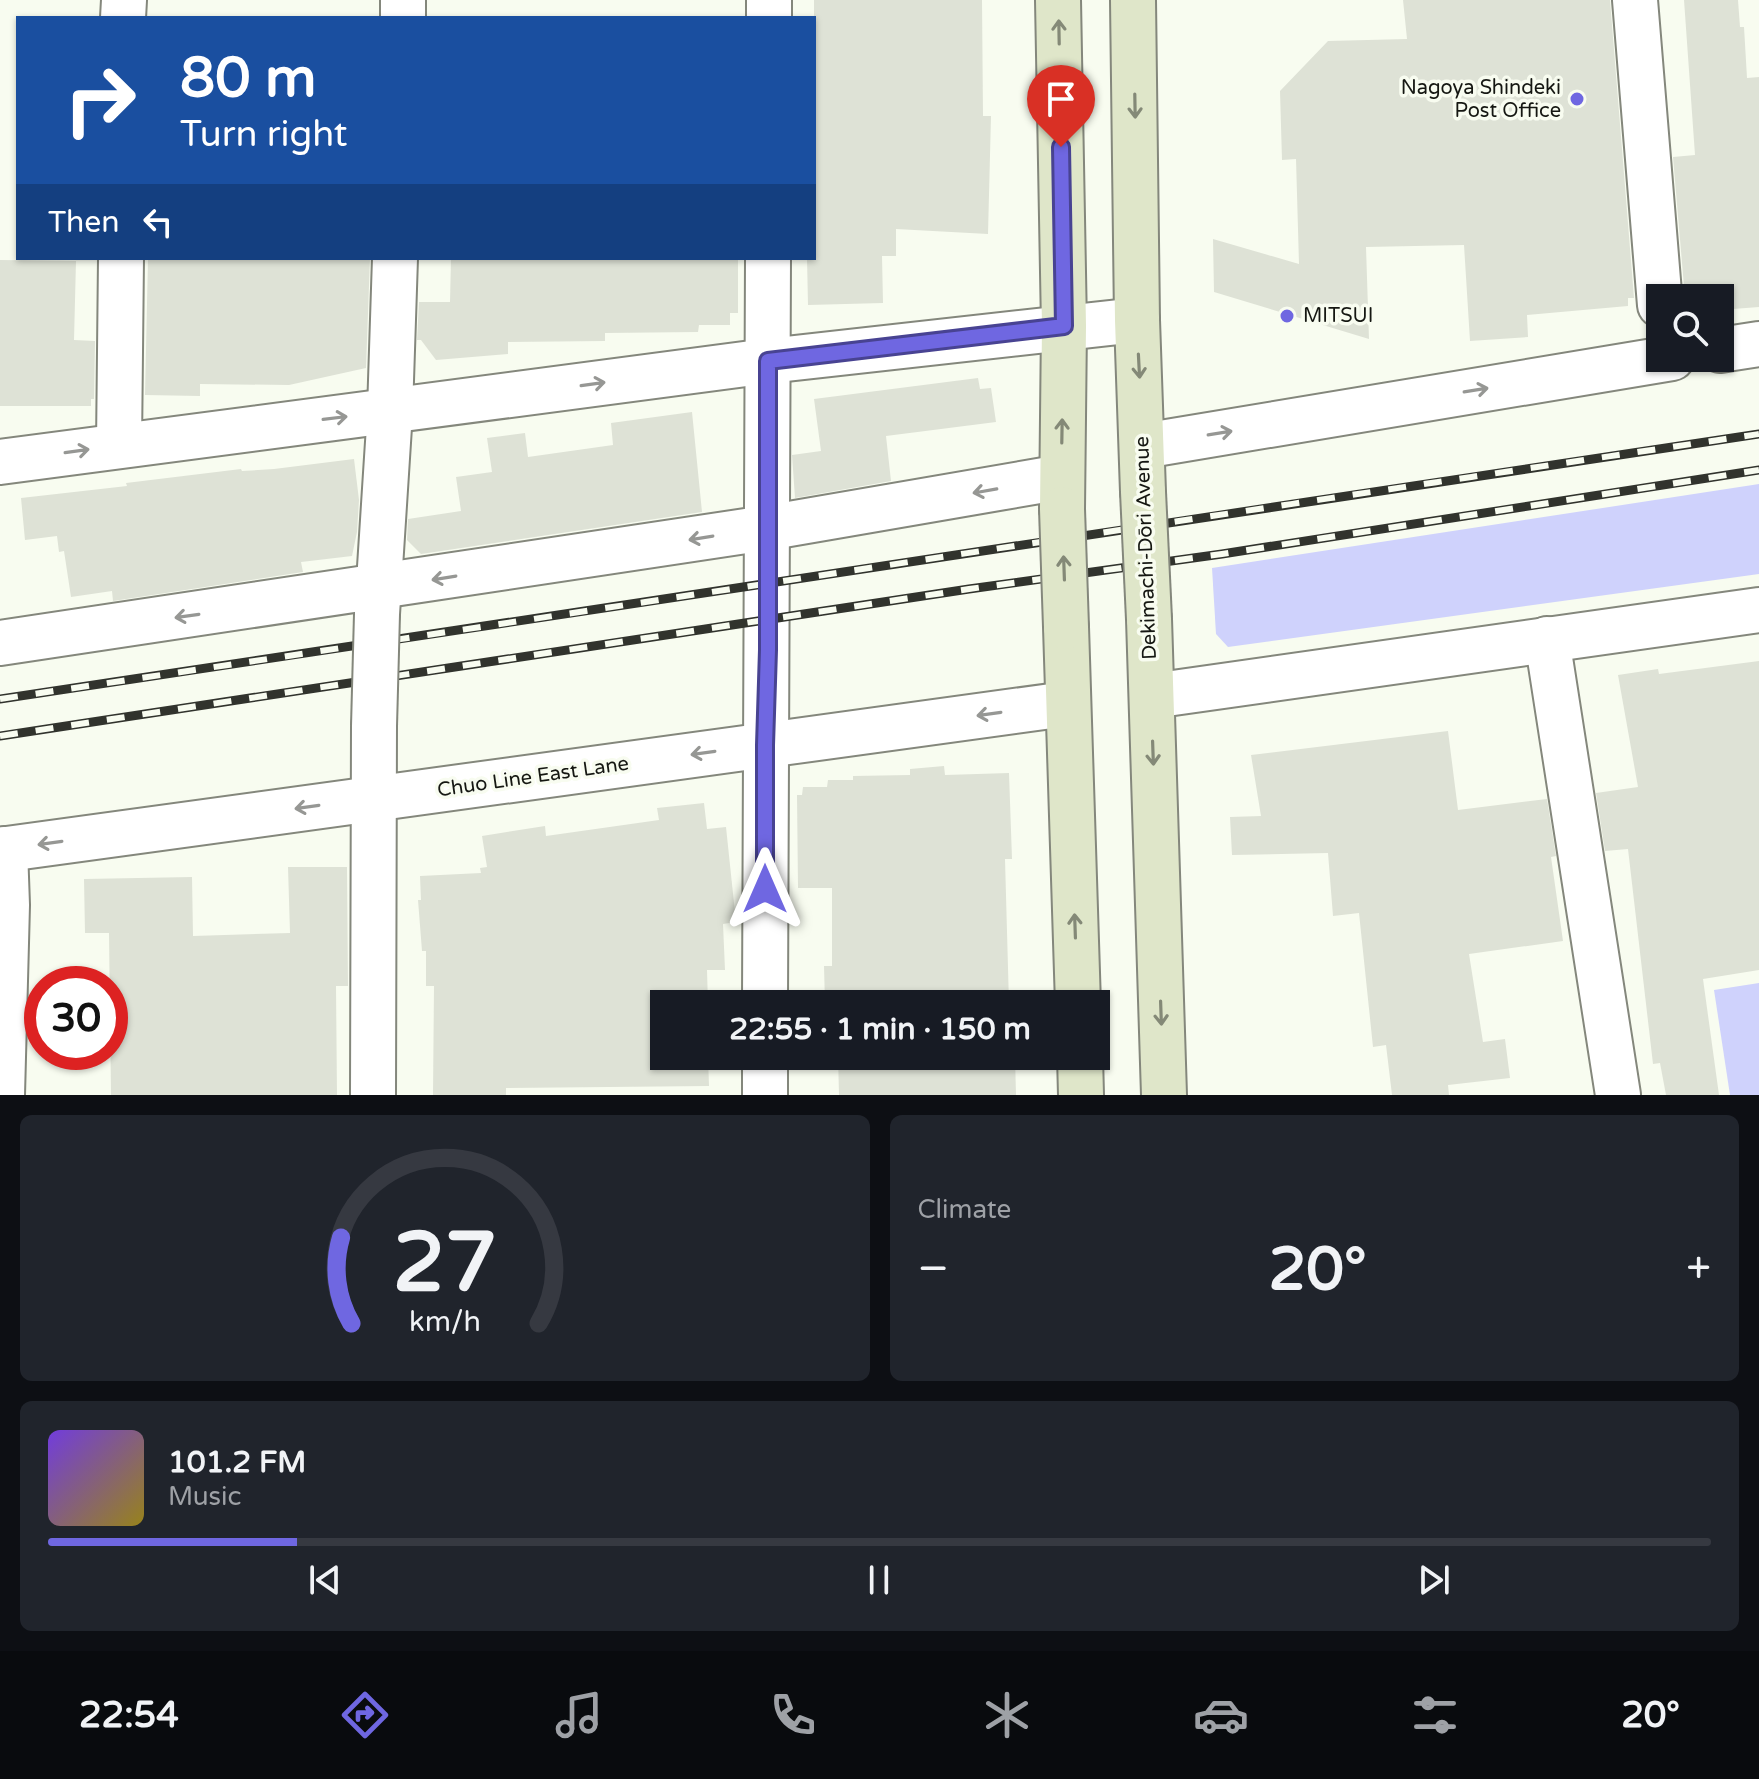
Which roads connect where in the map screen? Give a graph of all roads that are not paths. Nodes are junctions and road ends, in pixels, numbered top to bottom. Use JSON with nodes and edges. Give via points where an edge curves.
{"nodes":[{"id":1,"x":1058,"y":0,"type":"edge"},
{"id":2,"x":1133,"y":0,"type":"edge"},
{"id":3,"x":1635,"y":0,"type":"edge"},
{"id":4,"x":121,"y":260,"type":"edge"},
{"id":5,"x":395,"y":260,"type":"edge"},
{"id":6,"x":768,"y":260,"type":"edge"},
{"id":7,"x":1658,"y":284,"type":"edge"},
{"id":8,"x":1137,"y":320,"type":"junction"},
{"id":9,"x":1064,"y":326,"type":"junction"},
{"id":10,"x":1759,"y":344,"type":"edge"},
{"id":11,"x":1734,"y":348,"type":"edge"},
{"id":12,"x":768,"y":361,"type":"junction"},
{"id":13,"x":1646,"y":362,"type":"edge"},
{"id":14,"x":390,"y":411,"type":"junction"},
{"id":15,"x":119,"y":445,"type":"junction"},
{"id":16,"x":1143,"y":446,"type":"junction"},
{"id":17,"x":0,"y":462,"type":"edge"},
{"id":18,"x":1062,"y":493,"type":"junction"},
{"id":19,"x":766,"y":528,"type":"junction"},
{"id":20,"x":378,"y":601,"type":"junction"},
{"id":21,"x":1759,"y":610,"type":"edge"},
{"id":22,"x":1547,"y":639,"type":"junction"},
{"id":23,"x":0,"y":643,"type":"edge"},
{"id":24,"x":1152,"y":696,"type":"junction"},
{"id":25,"x":1066,"y":704,"type":"junction"},
{"id":26,"x":765,"y":745,"type":"junction"},
{"id":27,"x":376,"y":798,"type":"junction"},
{"id":28,"x":3,"y":849,"type":"edge"},
{"id":29,"x":765,"y":990,"type":"edge"},
{"id":30,"x":1077,"y":990,"type":"edge"},
{"id":31,"x":765,"y":1070,"type":"edge"},
{"id":32,"x":1080,"y":1070,"type":"edge"},
{"id":33,"x":2,"y":1095,"type":"edge"},
{"id":34,"x":373,"y":1095,"type":"edge"},
{"id":35,"x":765,"y":1095,"type":"edge"},
{"id":36,"x":1081,"y":1095,"type":"edge"},
{"id":37,"x":1164,"y":1095,"type":"edge"},
{"id":38,"x":1618,"y":1095,"type":"edge"}],
"edges":[{"from":9,"to":1,"type":"main road","one_way":true},
{"from":2,"to":8,"type":"main road","name":"Dekimachi-Dōri Avenue","one_way":true},
{"from":3,"to":7,"type":"street"},
{"from":4,"to":15,"type":"street"},
{"from":5,"to":14,"type":"street"},
{"from":6,"to":12,"type":"street"},
{"from":8,"to":9,"type":"street"},
{"from":8,"to":16,"type":"main road","name":"Dekimachi-Dōri Avenue","one_way":true},
{"from":9,"to":12,"type":"street"},
{"from":18,"to":9,"type":"main road","one_way":true},
{"from":10,"to":11,"type":"street"},
{"from":14,"to":12,"type":"street","one_way":true},
{"from":12,"to":19,"type":"street"},
{"from":16,"to":13,"type":"street","one_way":true},
{"from":15,"to":14,"type":"street","one_way":true},
{"from":14,"to":20,"type":"street"},
{"from":17,"to":15,"type":"street","one_way":true},
{"from":16,"to":24,"type":"main road","name":"Dekimachi-Dōri Avenue","bridge":true},
{"from":18,"to":19,"type":"street","one_way":true},
{"from":25,"to":18,"type":"main road","one_way":true,"bridge":true},
{"from":19,"to":20,"type":"street","one_way":true},
{"from":19,"to":26,"type":"street"},
{"from":20,"to":23,"type":"street","one_way":true},
{"from":20,"to":27,"type":"street","bridge":true},
{"from":21,"to":22,"type":"street"},
{"from":22,"to":24,"type":"street"},
{"from":22,"to":38,"type":"street"},
{"from":24,"to":37,"type":"main road","name":"Dekimachi-Dōri Avenue","one_way":true},
{"from":25,"to":26,"type":"street","name":"Chuo Line East Lane","one_way":true},
{"from":30,"to":25,"type":"main road","one_way":true},
{"from":26,"to":27,"type":"street","name":"Chuo Line East Lane","one_way":true},
{"from":26,"to":29,"type":"street"},
{"from":27,"to":28,"type":"street","name":"Chuo Line East Lane","one_way":true},
{"from":27,"to":34,"type":"street"},
{"from":28,"to":33,"type":"street","via":[[7,905]]},
{"from":31,"to":35,"type":"street"},
{"from":32,"to":36,"type":"main road"}]}
